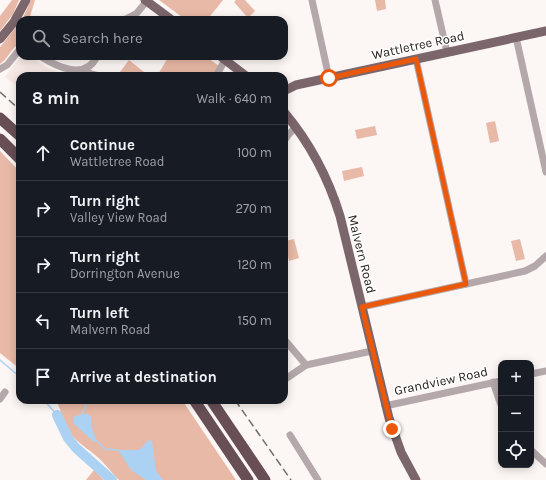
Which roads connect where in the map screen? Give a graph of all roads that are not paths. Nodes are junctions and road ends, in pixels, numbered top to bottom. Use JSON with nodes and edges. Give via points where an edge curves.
{"nodes":[{"id":1,"x":26,"y":0,"type":"edge"},
{"id":2,"x":312,"y":0,"type":"edge"},
{"id":3,"x":435,"y":0,"type":"edge"},
{"id":4,"x":148,"y":1,"type":"edge"},
{"id":5,"x":17,"y":16,"type":"edge"},
{"id":6,"x":132,"y":16,"type":"edge"},
{"id":7,"x":167,"y":16,"type":"edge"},
{"id":8,"x":16,"y":18,"type":"edge"},
{"id":9,"x":546,"y":31,"type":"edge"},
{"id":10,"x":516,"y":37,"type":"junction"},
{"id":11,"x":0,"y":39,"type":"edge"},
{"id":12,"x":447,"y":52,"type":"junction"},
{"id":13,"x":16,"y":54,"type":"edge"},
{"id":14,"x":416,"y":59,"type":"junction"},
{"id":15,"x":47,"y":60,"type":"edge"},
{"id":16,"x":94,"y":60,"type":"edge"},
{"id":17,"x":222,"y":60,"type":"edge"},
{"id":18,"x":226,"y":60,"type":"edge"},
{"id":19,"x":92,"y":64,"type":"junction"},
{"id":20,"x":0,"y":69,"type":"edge"},
{"id":21,"x":84,"y":69,"type":"junction"},
{"id":22,"x":88,"y":72,"type":"edge"},
{"id":23,"x":96,"y":72,"type":"edge"},
{"id":24,"x":218,"y":72,"type":"edge"},
{"id":25,"x":241,"y":72,"type":"edge"},
{"id":26,"x":329,"y":78,"type":"junction"},
{"id":27,"x":288,"y":84,"type":"edge"},
{"id":28,"x":296,"y":85,"type":"junction"},
{"id":29,"x":288,"y":89,"type":"edge"},
{"id":30,"x":288,"y":117,"type":"edge"},
{"id":31,"x":0,"y":118,"type":"edge"},
{"id":32,"x":296,"y":127,"type":"junction"},
{"id":33,"x":16,"y":132,"type":"edge"},
{"id":34,"x":288,"y":135,"type":"edge"},
{"id":35,"x":0,"y":139,"type":"edge"},
{"id":36,"x":16,"y":154,"type":"edge"},
{"id":37,"x":546,"y":172,"type":"edge"},
{"id":38,"x":546,"y":256,"type":"edge"},
{"id":39,"x":466,"y":284,"type":"junction"},
{"id":40,"x":362,"y":307,"type":"junction"},
{"id":41,"x":288,"y":344,"type":"edge"},
{"id":42,"x":372,"y":351,"type":"junction"},
{"id":43,"x":306,"y":366,"type":"junction"},
{"id":44,"x":546,"y":371,"type":"edge"},
{"id":45,"x":534,"y":373,"type":"edge"},
{"id":46,"x":288,"y":377,"type":"edge"},
{"id":47,"x":498,"y":381,"type":"edge"},
{"id":48,"x":493,"y":382,"type":"junction"},
{"id":49,"x":6,"y":392,"type":"dead end"},
{"id":50,"x":498,"y":396,"type":"edge"},
{"id":51,"x":0,"y":399,"type":"edge"},
{"id":52,"x":197,"y":404,"type":"edge"},
{"id":53,"x":214,"y":404,"type":"edge"},
{"id":54,"x":385,"y":406,"type":"junction"},
{"id":55,"x":290,"y":435,"type":"dead end"},
{"id":56,"x":534,"y":453,"type":"edge"},
{"id":57,"x":546,"y":464,"type":"edge"},
{"id":58,"x":248,"y":480,"type":"edge"},
{"id":59,"x":265,"y":480,"type":"edge"},
{"id":60,"x":318,"y":480,"type":"edge"},
{"id":61,"x":416,"y":480,"type":"edge"}],
"edges":[{"from":1,"to":5,"type":"main road"},
{"from":2,"to":26,"type":"street"},
{"from":3,"to":12,"type":"street"},
{"from":4,"to":6,"type":"street"},
{"from":4,"to":7,"type":"main road"},
{"from":8,"to":11,"type":"main road"},
{"from":9,"to":10,"type":"main road","name":"Wattletree Road"},
{"from":10,"to":12,"type":"main road","name":"Wattletree Road"},
{"from":10,"to":37,"type":"street"},
{"from":12,"to":14,"type":"main road","name":"Wattletree Road"},
{"from":13,"to":20,"type":"street"},
{"from":14,"to":26,"type":"main road","name":"Wattletree Road"},
{"from":14,"to":39,"type":"street"},
{"from":15,"to":21,"type":"street","via":[[60,67]]},
{"from":16,"to":19,"type":"street"},
{"from":17,"to":24,"type":"street"},
{"from":18,"to":25,"type":"main road"},
{"from":19,"to":21,"type":"street"},
{"from":19,"to":23,"type":"street"},
{"from":21,"to":22,"type":"street"},
{"from":26,"to":28,"type":"main road","name":"Wattletree Road"},
{"from":27,"to":28,"type":"main road","name":"Wattletree Road"},
{"from":28,"to":29,"type":"main road","name":"Wattletree Road"},
{"from":30,"to":32,"type":"main road","name":"Malvern Road"},
{"from":31,"to":33,"type":"highway"},
{"from":32,"to":34,"type":"street"},
{"from":32,"to":40,"type":"main road","name":"Malvern Road","via":[[319,162],[334,197]]},
{"from":35,"to":36,"type":"highway"},
{"from":38,"to":39,"type":"street","via":[[525,271]]},
{"from":39,"to":40,"type":"street"},
{"from":40,"to":42,"type":"main road","name":"Malvern Road"},
{"from":41,"to":43,"type":"street"},
{"from":42,"to":43,"type":"street"},
{"from":42,"to":54,"type":"main road","name":"Malvern Road"},
{"from":43,"to":46,"type":"street"},
{"from":44,"to":45,"type":"street"},
{"from":47,"to":48,"type":"street","name":"Grandview Road"},
{"from":48,"to":50,"type":"street"},
{"from":48,"to":54,"type":"street","name":"Grandview Road"},
{"from":49,"to":51,"type":"street"},
{"from":52,"to":58,"type":"highway"},
{"from":53,"to":59,"type":"highway"},
{"from":54,"to":61,"type":"main road","name":"Malvern Road","via":[[396,440]]},
{"from":55,"to":60,"type":"street"},
{"from":56,"to":57,"type":"street"}]}
